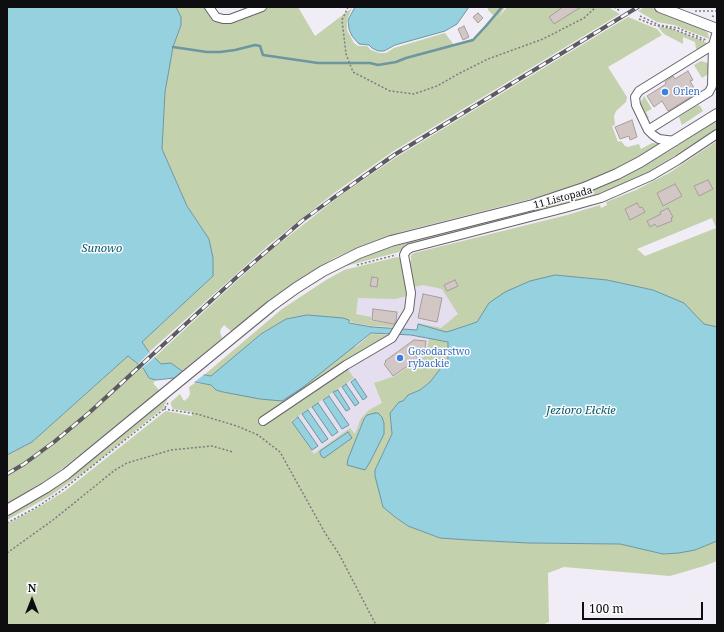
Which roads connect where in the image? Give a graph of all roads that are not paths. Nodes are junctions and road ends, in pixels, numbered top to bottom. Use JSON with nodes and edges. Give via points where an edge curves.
{"nodes":[{"id":1,"x":209,"y":7,"type":"edge"},
{"id":2,"x":262,"y":7,"type":"edge"},
{"id":3,"x":660,"y":7,"type":"edge"},
{"id":4,"x":717,"y":30,"type":"edge"},
{"id":5,"x":713,"y":44,"type":"junction"},
{"id":6,"x":717,"y":114,"type":"edge"},
{"id":7,"x":648,"y":130,"type":"junction"},
{"id":8,"x":717,"y":134,"type":"edge"},
{"id":9,"x":675,"y":141,"type":"junction"},
{"id":10,"x":263,"y":421,"type":"dead end"},
{"id":11,"x":7,"y":510,"type":"edge"}],
"edges":[{"from":1,"to":2,"type":"street","via":[[216,17],[223,19],[230,19]]},
{"from":3,"to":4,"type":"main road"},
{"from":4,"to":5,"type":"street"},
{"from":5,"to":7,"type":"street","via":[[712,86],[709,92]]},
{"from":5,"to":7,"type":"street","via":[[636,94],[636,105]]},
{"from":6,"to":9,"type":"main road"},
{"from":7,"to":9,"type":"street","via":[[659,138]]},
{"from":8,"to":10,"type":"street","name":"11 Listopada","via":[[651,176],[601,198],[410,248],[404,255],[411,293],[409,310],[392,338],[346,365]]},
{"from":9,"to":11,"type":"main road","via":[[617,174],[573,192],[533,205],[403,238],[331,267],[296,288],[66,474]]}]}
